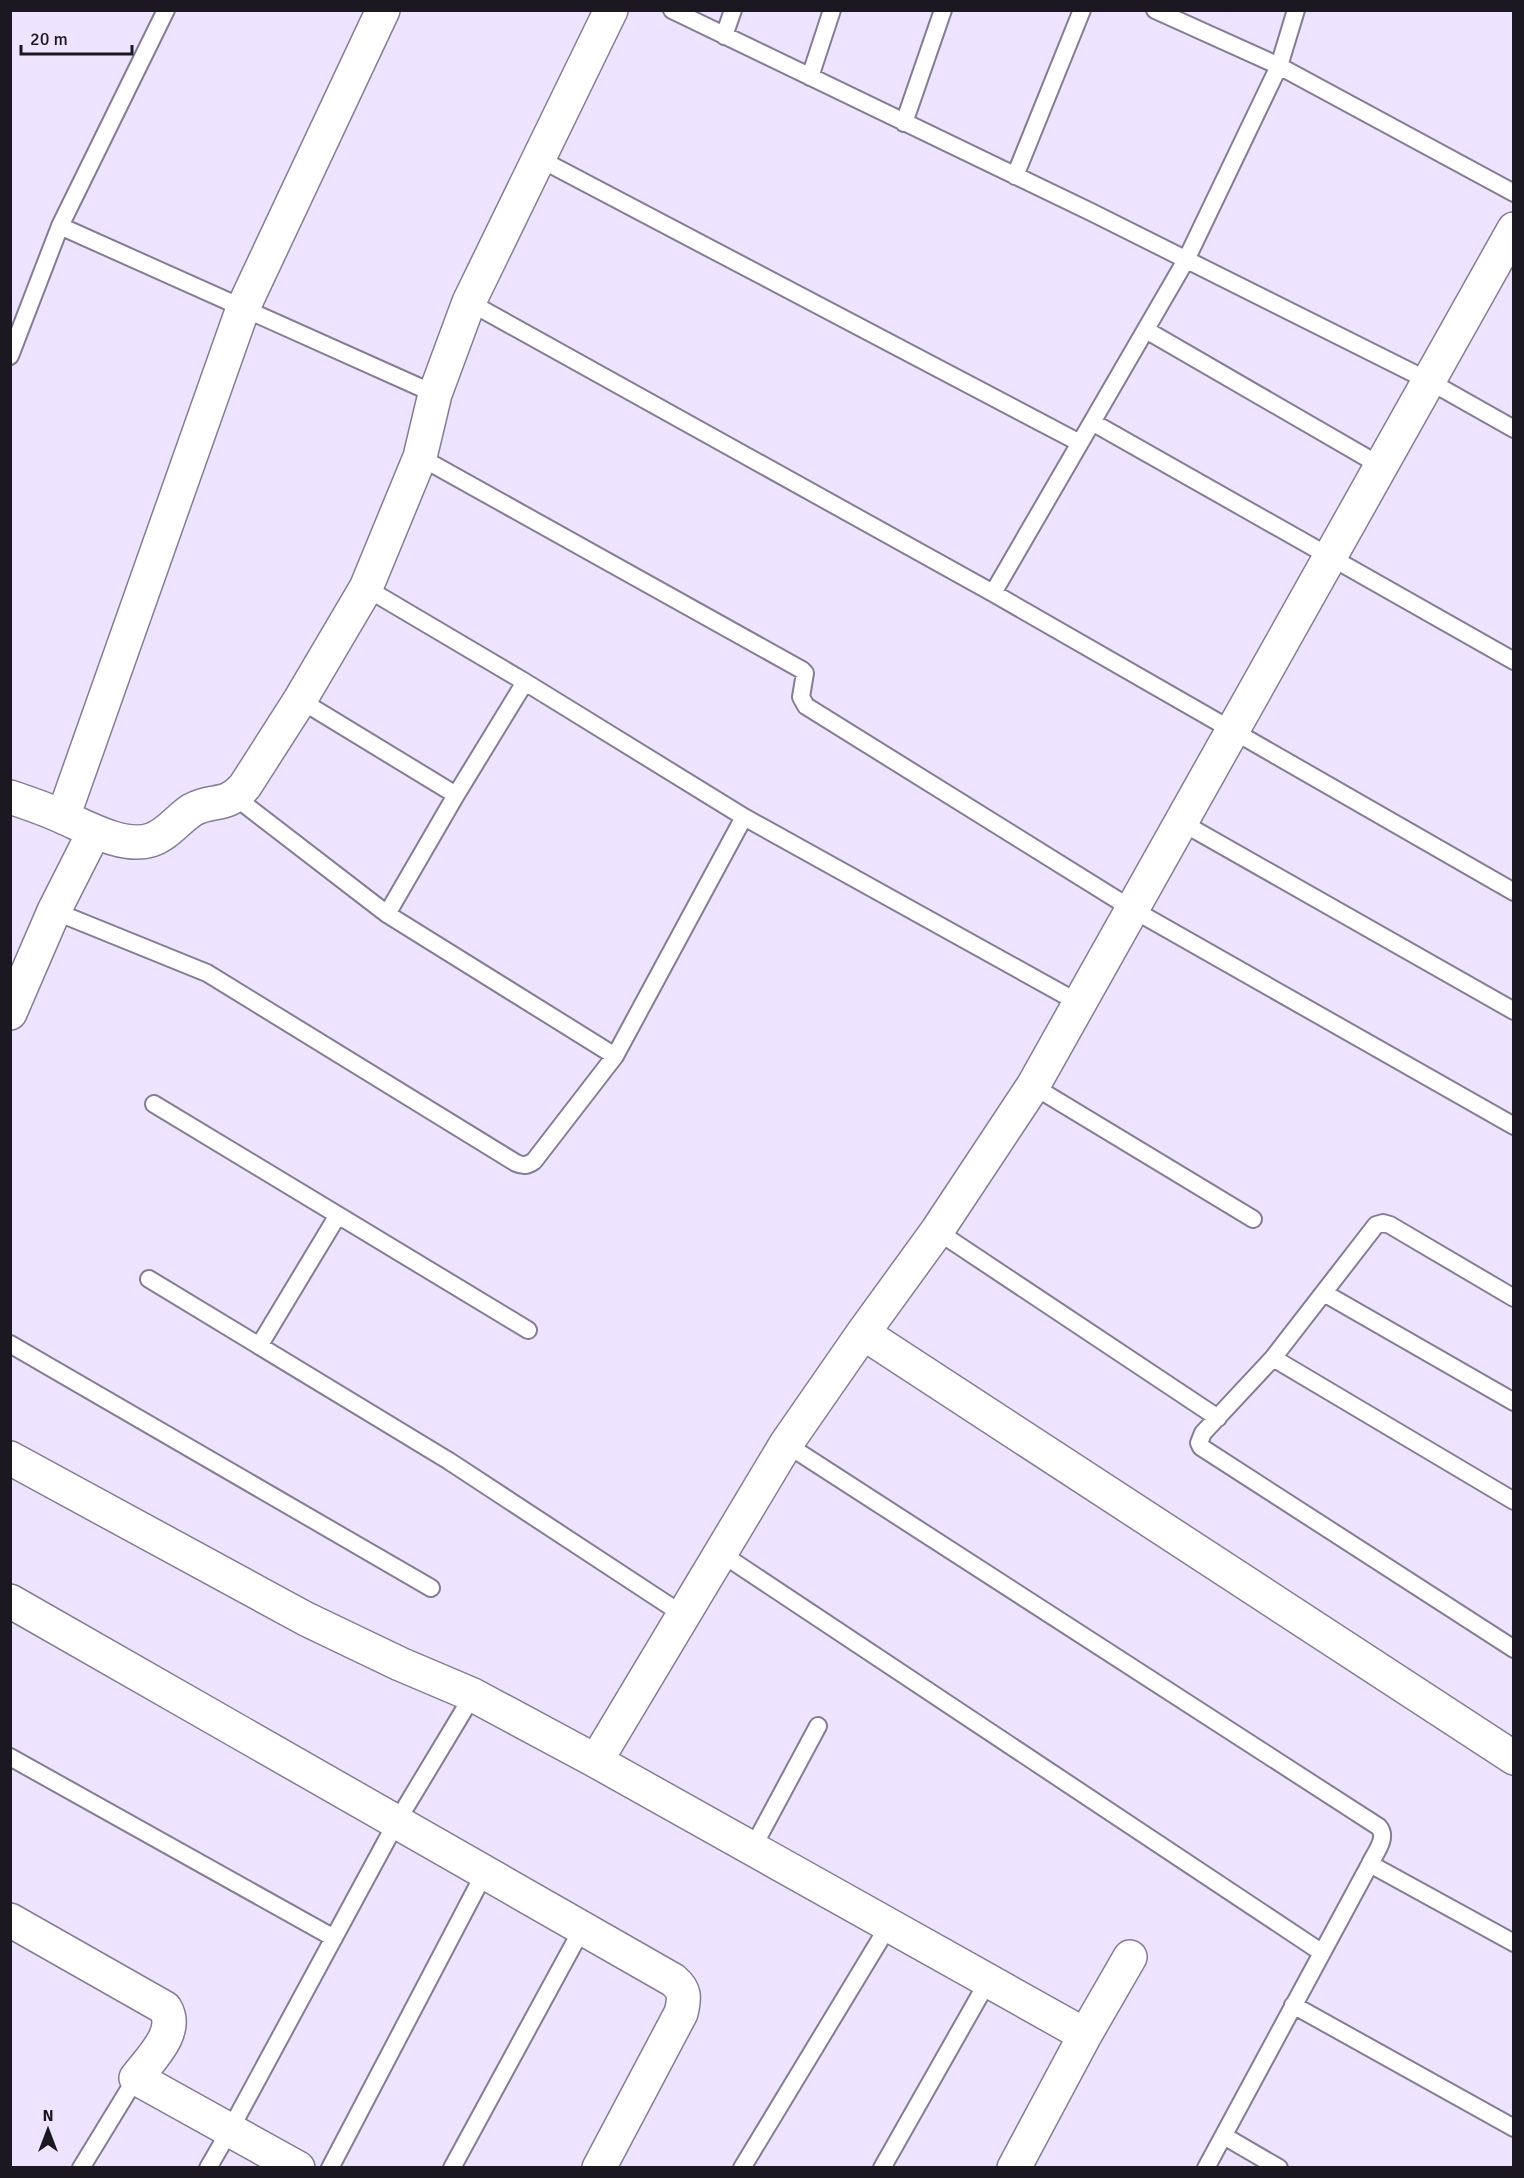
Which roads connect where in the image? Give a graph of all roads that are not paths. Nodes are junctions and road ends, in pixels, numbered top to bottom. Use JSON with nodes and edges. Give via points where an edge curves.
{"nodes":[{"id":1,"x":166,"y":10,"type":"edge"},
{"id":2,"x":383,"y":10,"type":"edge"},
{"id":3,"x":611,"y":10,"type":"edge"},
{"id":4,"x":672,"y":10,"type":"edge"},
{"id":5,"x":733,"y":10,"type":"edge"},
{"id":6,"x":832,"y":10,"type":"edge"},
{"id":7,"x":943,"y":10,"type":"edge"},
{"id":8,"x":1082,"y":10,"type":"edge"},
{"id":9,"x":1155,"y":10,"type":"edge"},
{"id":10,"x":1296,"y":10,"type":"edge"},
{"id":11,"x":1182,"y":16,"type":"edge"},
{"id":12,"x":724,"y":36,"type":"junction"},
{"id":13,"x":1279,"y":66,"type":"junction"},
{"id":14,"x":810,"y":76,"type":"junction"},
{"id":15,"x":904,"y":123,"type":"junction"},
{"id":16,"x":540,"y":159,"type":"junction"},
{"id":17,"x":1015,"y":176,"type":"junction"},
{"id":18,"x":1514,"y":194,"type":"edge"},
{"id":19,"x":60,"y":226,"type":"junction"},
{"id":20,"x":1514,"y":229,"type":"edge"},
{"id":21,"x":1186,"y":260,"type":"junction"},
{"id":22,"x":469,"y":302,"type":"junction"},
{"id":23,"x":243,"y":308,"type":"junction"},
{"id":24,"x":1146,"y":330,"type":"junction"},
{"id":25,"x":10,"y":356,"type":"edge"},
{"id":26,"x":1429,"y":381,"type":"junction"},
{"id":27,"x":435,"y":394,"type":"junction"},
{"id":28,"x":1092,"y":422,"type":"junction"},
{"id":29,"x":1514,"y":429,"type":"edge"},
{"id":30,"x":1080,"y":443,"type":"junction"},
{"id":31,"x":420,"y":457,"type":"junction"},
{"id":32,"x":1381,"y":466,"type":"junction"},
{"id":33,"x":1330,"y":556,"type":"junction"},
{"id":34,"x":366,"y":588,"type":"junction"},
{"id":35,"x":993,"y":593,"type":"junction"},
{"id":36,"x":1514,"y":661,"type":"edge"},
{"id":37,"x":525,"y":682,"type":"junction"},
{"id":38,"x":300,"y":700,"type":"junction"},
{"id":39,"x":1232,"y":731,"type":"junction"},
{"id":40,"x":456,"y":795,"type":"junction"},
{"id":41,"x":10,"y":797,"type":"edge"},
{"id":42,"x":235,"y":797,"type":"junction"},
{"id":43,"x":63,"y":817,"type":"junction"},
{"id":44,"x":744,"y":817,"type":"junction"},
{"id":45,"x":1181,"y":822,"type":"junction"},
{"id":46,"x":94,"y":832,"type":"junction"},
{"id":47,"x":1514,"y":892,"type":"edge"},
{"id":48,"x":1132,"y":909,"type":"junction"},
{"id":49,"x":54,"y":911,"type":"junction"},
{"id":50,"x":387,"y":914,"type":"junction"},
{"id":51,"x":1079,"y":1003,"type":"junction"},
{"id":52,"x":1514,"y":1011,"type":"edge"},
{"id":53,"x":10,"y":1013,"type":"edge"},
{"id":54,"x":615,"y":1056,"type":"junction"},
{"id":55,"x":1033,"y":1086,"type":"junction"},
{"id":56,"x":154,"y":1104,"type":"dead end"},
{"id":57,"x":1514,"y":1126,"type":"edge"},
{"id":58,"x":338,"y":1215,"type":"junction"},
{"id":59,"x":1253,"y":1219,"type":"dead end"},
{"id":60,"x":937,"y":1231,"type":"junction"},
{"id":61,"x":149,"y":1279,"type":"dead end"},
{"id":62,"x":1324,"y":1293,"type":"junction"},
{"id":63,"x":1514,"y":1298,"type":"edge"},
{"id":64,"x":528,"y":1330,"type":"dead end"},
{"id":65,"x":863,"y":1333,"type":"junction"},
{"id":66,"x":10,"y":1344,"type":"edge"},
{"id":67,"x":259,"y":1346,"type":"junction"},
{"id":68,"x":1273,"y":1358,"type":"junction"},
{"id":69,"x":1514,"y":1402,"type":"edge"},
{"id":70,"x":1218,"y":1418,"type":"junction"},
{"id":71,"x":786,"y":1444,"type":"junction"},
{"id":72,"x":10,"y":1458,"type":"edge"},
{"id":73,"x":1514,"y":1501,"type":"edge"},
{"id":74,"x":722,"y":1554,"type":"junction"},
{"id":75,"x":431,"y":1588,"type":"dead end"},
{"id":76,"x":10,"y":1601,"type":"edge"},
{"id":77,"x":685,"y":1616,"type":"junction"},
{"id":78,"x":1514,"y":1649,"type":"edge"},
{"id":79,"x":473,"y":1695,"type":"junction"},
{"id":80,"x":818,"y":1726,"type":"dead end"},
{"id":81,"x":10,"y":1757,"type":"edge"},
{"id":82,"x":1514,"y":1758,"type":"edge"},
{"id":83,"x":596,"y":1761,"type":"junction"},
{"id":84,"x":396,"y":1823,"type":"junction"},
{"id":85,"x":752,"y":1849,"type":"junction"},
{"id":86,"x":1370,"y":1864,"type":"junction"},
{"id":87,"x":484,"y":1874,"type":"junction"},
{"id":88,"x":10,"y":1920,"type":"edge"},
{"id":89,"x":889,"y":1925,"type":"junction"},
{"id":90,"x":582,"y":1929,"type":"junction"},
{"id":91,"x":334,"y":1938,"type":"junction"},
{"id":92,"x":1514,"y":1943,"type":"edge"},
{"id":93,"x":1321,"y":1952,"type":"junction"},
{"id":94,"x":1130,"y":1957,"type":"dead end"},
{"id":95,"x":988,"y":1981,"type":"junction"},
{"id":96,"x":1293,"y":2005,"type":"junction"},
{"id":97,"x":1085,"y":2035,"type":"junction"},
{"id":98,"x":136,"y":2078,"type":"junction"},
{"id":99,"x":1514,"y":2128,"type":"edge"},
{"id":100,"x":230,"y":2130,"type":"junction"},
{"id":101,"x":1224,"y":2136,"type":"junction"},
{"id":102,"x":81,"y":2168,"type":"edge"},
{"id":103,"x":208,"y":2168,"type":"edge"},
{"id":104,"x":298,"y":2168,"type":"edge"},
{"id":105,"x":330,"y":2168,"type":"edge"},
{"id":106,"x":452,"y":2168,"type":"edge"},
{"id":107,"x":599,"y":2168,"type":"edge"},
{"id":108,"x":742,"y":2168,"type":"edge"},
{"id":109,"x":882,"y":2168,"type":"edge"},
{"id":110,"x":1014,"y":2168,"type":"edge"},
{"id":111,"x":1206,"y":2168,"type":"edge"},
{"id":112,"x":1278,"y":2168,"type":"edge"}],
"edges":[{"from":1,"to":19,"type":"lane"},
{"from":2,"to":23,"type":"street"},
{"from":3,"to":16,"type":"street"},
{"from":4,"to":12,"type":"lane"},
{"from":5,"to":12,"type":"lane"},
{"from":6,"to":14,"type":"lane"},
{"from":7,"to":15,"type":"lane"},
{"from":8,"to":17,"type":"lane"},
{"from":9,"to":11,"type":"lane"},
{"from":10,"to":13,"type":"lane"},
{"from":11,"to":13,"type":"lane"},
{"from":12,"to":14,"type":"lane"},
{"from":13,"to":18,"type":"lane"},
{"from":13,"to":21,"type":"lane"},
{"from":14,"to":15,"type":"lane"},
{"from":15,"to":17,"type":"lane"},
{"from":16,"to":22,"type":"street"},
{"from":16,"to":30,"type":"lane"},
{"from":17,"to":21,"type":"lane"},
{"from":19,"to":23,"type":"lane"},
{"from":19,"to":25,"type":"lane"},
{"from":20,"to":26,"type":"street"},
{"from":21,"to":24,"type":"lane"},
{"from":21,"to":26,"type":"lane"},
{"from":22,"to":27,"type":"street"},
{"from":22,"to":35,"type":"lane"},
{"from":23,"to":27,"type":"lane"},
{"from":23,"to":43,"type":"street"},
{"from":24,"to":28,"type":"lane"},
{"from":24,"to":32,"type":"lane"},
{"from":26,"to":29,"type":"lane"},
{"from":26,"to":32,"type":"street"},
{"from":27,"to":31,"type":"street"},
{"from":28,"to":30,"type":"lane"},
{"from":28,"to":33,"type":"lane"},
{"from":30,"to":35,"type":"lane"},
{"from":31,"to":34,"type":"street"},
{"from":31,"to":48,"type":"lane","via":[[802,670],[806,678],[801,697],[806,705]]},
{"from":32,"to":33,"type":"street"},
{"from":33,"to":36,"type":"lane"},
{"from":33,"to":39,"type":"street"},
{"from":34,"to":37,"type":"lane"},
{"from":34,"to":38,"type":"street"},
{"from":35,"to":39,"type":"lane"},
{"from":37,"to":40,"type":"lane"},
{"from":37,"to":44,"type":"lane"},
{"from":38,"to":40,"type":"lane"},
{"from":38,"to":42,"type":"street"},
{"from":39,"to":45,"type":"street"},
{"from":39,"to":47,"type":"lane"},
{"from":40,"to":50,"type":"lane"},
{"from":41,"to":43,"type":"street"},
{"from":42,"to":46,"type":"street","via":[[190,811],[150,841],[126,841]]},
{"from":42,"to":50,"type":"lane"},
{"from":43,"to":46,"type":"street"},
{"from":44,"to":51,"type":"lane"},
{"from":44,"to":54,"type":"lane"},
{"from":45,"to":48,"type":"street"},
{"from":45,"to":52,"type":"lane"},
{"from":46,"to":49,"type":"street"},
{"from":48,"to":51,"type":"street"},
{"from":48,"to":57,"type":"lane"},
{"from":49,"to":53,"type":"street"},
{"from":49,"to":54,"type":"lane","via":[[207,973],[522,1166],[534,1161]]},
{"from":50,"to":54,"type":"lane"},
{"from":51,"to":55,"type":"street"},
{"from":55,"to":59,"type":"lane"},
{"from":55,"to":60,"type":"street"},
{"from":56,"to":58,"type":"lane"},
{"from":58,"to":64,"type":"lane"},
{"from":58,"to":67,"type":"lane"},
{"from":60,"to":65,"type":"street"},
{"from":60,"to":70,"type":"lane"},
{"from":61,"to":67,"type":"lane"},
{"from":62,"to":63,"type":"lane","via":[[1370,1230],[1383,1223]]},
{"from":62,"to":68,"type":"lane"},
{"from":62,"to":69,"type":"lane"},
{"from":65,"to":71,"type":"street"},
{"from":65,"to":82,"type":"street"},
{"from":66,"to":75,"type":"lane"},
{"from":67,"to":77,"type":"lane","via":[[449,1461]]},
{"from":68,"to":70,"type":"lane"},
{"from":68,"to":73,"type":"lane"},
{"from":70,"to":78,"type":"lane","via":[[1203,1433],[1199,1443],[1202,1447]]},
{"from":71,"to":74,"type":"street"},
{"from":71,"to":86,"type":"lane","via":[[1379,1827],[1383,1836]]},
{"from":72,"to":79,"type":"street","via":[[306,1619]]},
{"from":74,"to":77,"type":"street"},
{"from":74,"to":93,"type":"lane"},
{"from":76,"to":84,"type":"street"},
{"from":77,"to":83,"type":"street"},
{"from":79,"to":83,"type":"street"},
{"from":79,"to":84,"type":"lane"},
{"from":80,"to":85,"type":"lane"},
{"from":81,"to":91,"type":"lane"},
{"from":83,"to":85,"type":"street"},
{"from":84,"to":87,"type":"street"},
{"from":84,"to":91,"type":"lane"},
{"from":85,"to":89,"type":"street"},
{"from":86,"to":92,"type":"lane"},
{"from":86,"to":93,"type":"lane"},
{"from":87,"to":90,"type":"street"},
{"from":87,"to":105,"type":"lane"},
{"from":88,"to":98,"type":"street","via":[[165,2008],[170,2016],[169,2032]]},
{"from":89,"to":95,"type":"street"},
{"from":89,"to":108,"type":"lane"},
{"from":90,"to":106,"type":"lane"},
{"from":90,"to":107,"type":"street","via":[[673,1980],[682,1988],[685,1999]]},
{"from":91,"to":100,"type":"lane"},
{"from":93,"to":96,"type":"lane"},
{"from":94,"to":97,"type":"street"},
{"from":95,"to":97,"type":"street"},
{"from":95,"to":109,"type":"lane"},
{"from":96,"to":99,"type":"lane"},
{"from":96,"to":101,"type":"lane"},
{"from":97,"to":110,"type":"street"},
{"from":98,"to":100,"type":"street"},
{"from":98,"to":102,"type":"lane"},
{"from":100,"to":103,"type":"lane"},
{"from":100,"to":104,"type":"street"},
{"from":101,"to":111,"type":"lane"},
{"from":101,"to":112,"type":"lane"}]}
